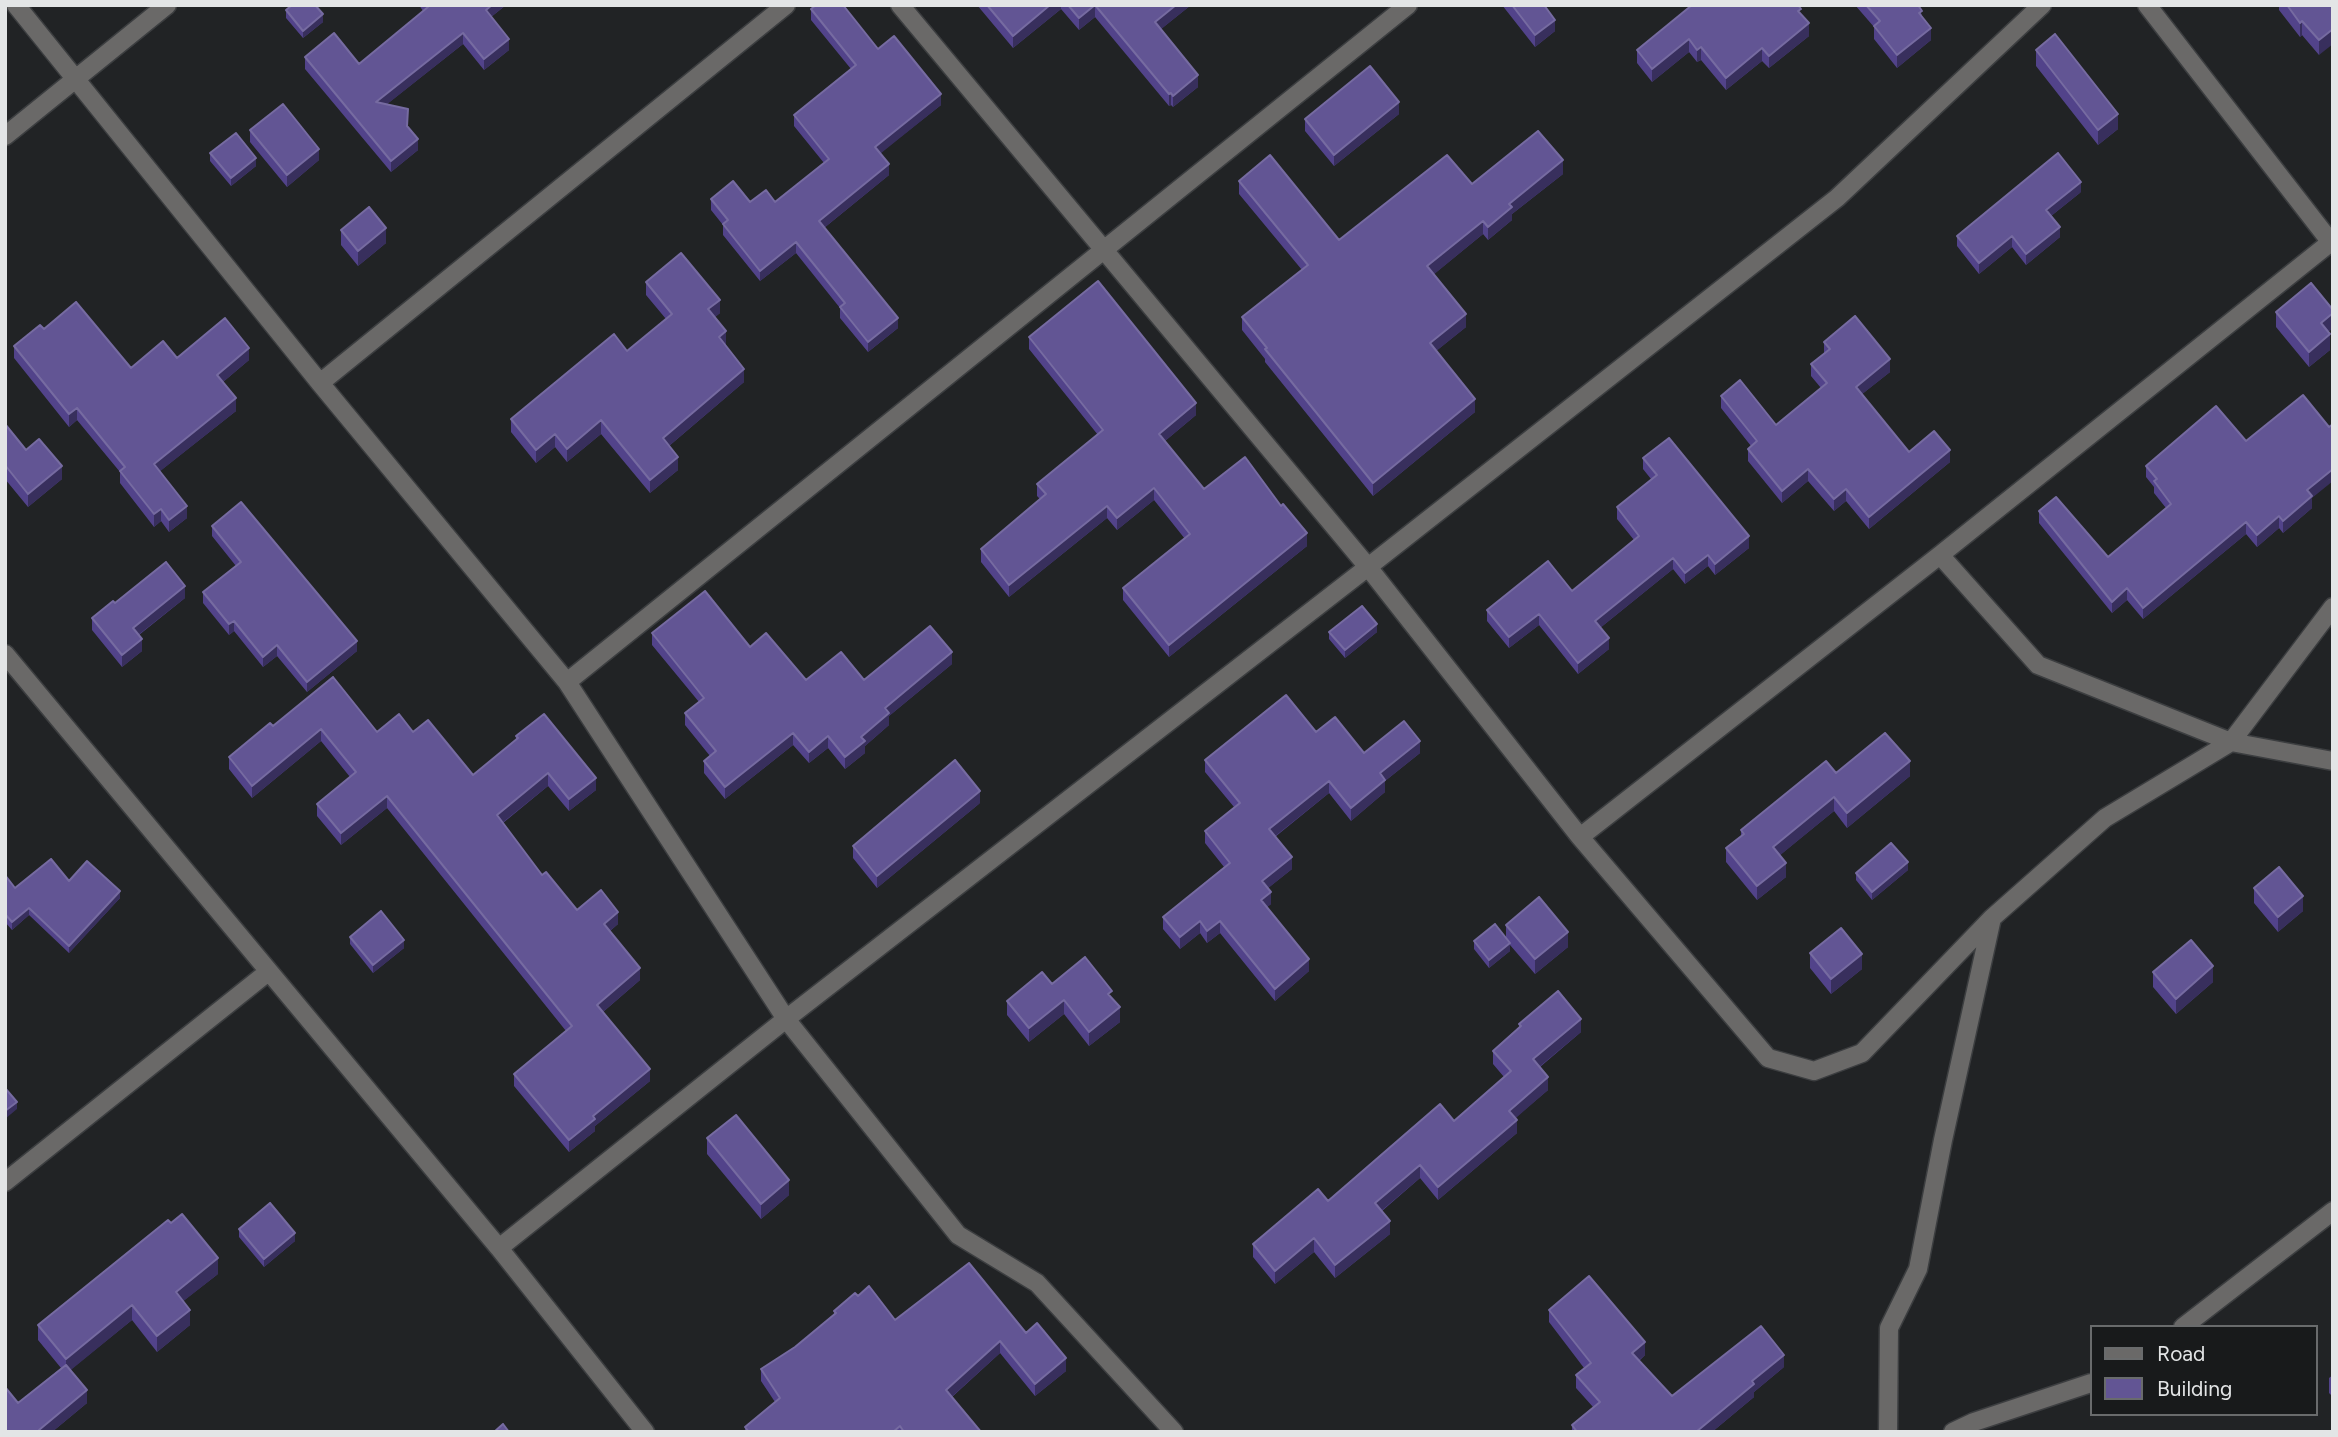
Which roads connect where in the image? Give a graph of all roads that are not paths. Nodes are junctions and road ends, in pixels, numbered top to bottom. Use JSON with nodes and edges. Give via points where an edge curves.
{"nodes":[{"id":1,"x":16,"y":5,"type":"edge"},
{"id":2,"x":167,"y":5,"type":"edge"},
{"id":3,"x":786,"y":5,"type":"edge"},
{"id":4,"x":900,"y":5,"type":"edge"},
{"id":5,"x":1408,"y":5,"type":"edge"},
{"id":6,"x":2042,"y":5,"type":"edge"},
{"id":7,"x":2147,"y":5,"type":"edge"},
{"id":8,"x":75,"y":80,"type":"junction"},
{"id":9,"x":5,"y":136,"type":"edge"},
{"id":10,"x":2332,"y":243,"type":"edge"},
{"id":11,"x":1103,"y":250,"type":"junction"},
{"id":12,"x":320,"y":383,"type":"junction"},
{"id":13,"x":1940,"y":555,"type":"junction"},
{"id":14,"x":1368,"y":567,"type":"junction"},
{"id":15,"x":2333,"y":607,"type":"edge"},
{"id":16,"x":5,"y":654,"type":"edge"},
{"id":17,"x":567,"y":682,"type":"junction"},
{"id":18,"x":2231,"y":742,"type":"junction"},
{"id":19,"x":2333,"y":761,"type":"edge"},
{"id":20,"x":1580,"y":837,"type":"junction"},
{"id":21,"x":1992,"y":918,"type":"junction"},
{"id":22,"x":268,"y":972,"type":"junction"},
{"id":23,"x":786,"y":1019,"type":"junction"},
{"id":24,"x":5,"y":1182,"type":"edge"},
{"id":25,"x":2333,"y":1211,"type":"edge"},
{"id":26,"x":499,"y":1248,"type":"junction"},
{"id":27,"x":2186,"y":1325,"type":"edge"},
{"id":28,"x":2090,"y":1383,"type":"edge"},
{"id":29,"x":645,"y":1432,"type":"edge"},
{"id":30,"x":1174,"y":1432,"type":"edge"},
{"id":31,"x":1888,"y":1432,"type":"edge"},
{"id":32,"x":1953,"y":1432,"type":"edge"}],
"edges":[{"from":1,"to":8,"type":"street"},
{"from":2,"to":8,"type":"street"},
{"from":3,"to":12,"type":"street"},
{"from":4,"to":11,"type":"street"},
{"from":5,"to":11,"type":"street"},
{"from":6,"to":14,"type":"street","via":[[1837,198]]},
{"from":7,"to":10,"type":"street"},
{"from":8,"to":9,"type":"street"},
{"from":8,"to":12,"type":"street"},
{"from":10,"to":13,"type":"street"},
{"from":11,"to":14,"type":"street"},
{"from":11,"to":17,"type":"street"},
{"from":12,"to":17,"type":"street"},
{"from":13,"to":18,"type":"street","via":[[2038,665]]},
{"from":13,"to":20,"type":"street"},
{"from":14,"to":20,"type":"street"},
{"from":14,"to":23,"type":"street"},
{"from":15,"to":18,"type":"street"},
{"from":16,"to":22,"type":"street"},
{"from":17,"to":23,"type":"street"},
{"from":18,"to":19,"type":"street"},
{"from":18,"to":21,"type":"street","via":[[2105,818]]},
{"from":20,"to":21,"type":"street","via":[[1768,1058],[1814,1071],[1862,1053]]},
{"from":21,"to":31,"type":"street","via":[[1918,1269],[1889,1328]]},
{"from":22,"to":24,"type":"street"},
{"from":22,"to":26,"type":"street"},
{"from":23,"to":26,"type":"street"},
{"from":23,"to":30,"type":"street","via":[[958,1235],[1037,1283]]},
{"from":25,"to":27,"type":"street"},
{"from":26,"to":29,"type":"street"},
{"from":28,"to":32,"type":"street"}]}
